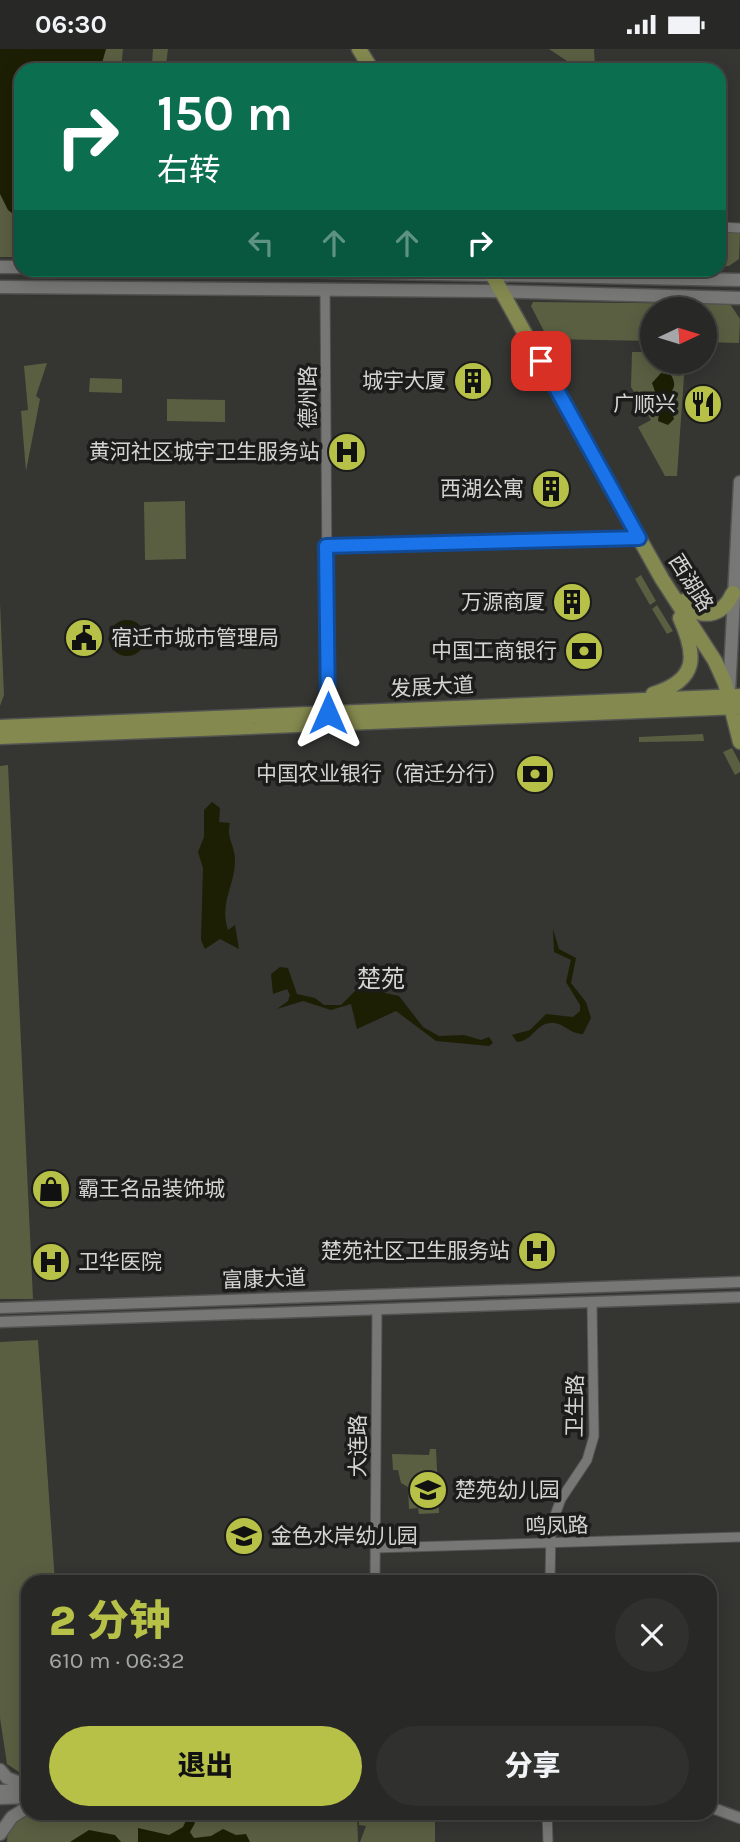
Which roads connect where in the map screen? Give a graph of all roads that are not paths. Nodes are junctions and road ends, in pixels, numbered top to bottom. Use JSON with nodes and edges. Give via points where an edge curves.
{"nodes":[{"id":1,"x":442,"y":277,"type":"edge"},
{"id":2,"x":493,"y":277,"type":"edge"},
{"id":3,"x":550,"y":277,"type":"edge"},
{"id":4,"x":598,"y":277,"type":"edge"},
{"id":5,"x":740,"y":280,"type":"edge"},
{"id":6,"x":0,"y":287,"type":"edge"},
{"id":7,"x":325,"y":290,"type":"junction"},
{"id":8,"x":442,"y":290,"type":"junction"},
{"id":9,"x":501,"y":291,"type":"junction"},
{"id":10,"x":549,"y":292,"type":"junction"},
{"id":11,"x":740,"y":298,"type":"edge"},
{"id":12,"x":740,"y":482,"type":"edge"},
{"id":13,"x":639,"y":538,"type":"junction"},
{"id":14,"x":326,"y":546,"type":"junction"},
{"id":15,"x":662,"y":579,"type":"junction"},
{"id":16,"x":733,"y":593,"type":"junction"},
{"id":17,"x":611,"y":699,"type":"junction"},
{"id":18,"x":736,"y":702,"type":"edge"},
{"id":19,"x":689,"y":711,"type":"junction"},
{"id":20,"x":328,"y":713,"type":"junction"},
{"id":21,"x":0,"y":727,"type":"edge"},
{"id":22,"x":0,"y":737,"type":"edge"},
{"id":23,"x":740,"y":744,"type":"edge"},
{"id":24,"x":740,"y":1282,"type":"edge"},
{"id":25,"x":740,"y":1297,"type":"edge"},
{"id":26,"x":590,"y":1304,"type":"junction"},
{"id":27,"x":0,"y":1308,"type":"edge"},
{"id":28,"x":377,"y":1310,"type":"junction"},
{"id":29,"x":0,"y":1322,"type":"edge"},
{"id":30,"x":740,"y":1537,"type":"edge"},
{"id":31,"x":547,"y":1544,"type":"junction"},
{"id":32,"x":375,"y":1548,"type":"junction"},
{"id":33,"x":375,"y":1575,"type":"edge"},
{"id":34,"x":545,"y":1575,"type":"edge"},
{"id":35,"x":549,"y":1575,"type":"edge"},
{"id":36,"x":0,"y":1770,"type":"edge"},
{"id":37,"x":21,"y":1785,"type":"edge"},
{"id":38,"x":21,"y":1788,"type":"edge"},
{"id":39,"x":0,"y":1790,"type":"edge"},
{"id":40,"x":21,"y":1798,"type":"edge"},
{"id":41,"x":0,"y":1800,"type":"edge"},
{"id":42,"x":717,"y":1803,"type":"edge"},
{"id":43,"x":717,"y":1810,"type":"edge"},
{"id":44,"x":21,"y":1811,"type":"edge"},
{"id":45,"x":740,"y":1811,"type":"edge"},
{"id":46,"x":740,"y":1818,"type":"edge"},
{"id":47,"x":548,"y":1820,"type":"edge"},
{"id":48,"x":553,"y":1820,"type":"edge"},
{"id":49,"x":0,"y":1834,"type":"edge"},
{"id":50,"x":551,"y":1842,"type":"edge"}],
"edges":[{"from":1,"to":8,"type":"main road"},
{"from":2,"to":9,"type":"main road","name":"西湖路"},
{"from":3,"to":10,"type":"main road"},
{"from":4,"to":5,"type":"main road"},
{"from":6,"to":7,"type":"main road"},
{"from":7,"to":8,"type":"main road"},
{"from":7,"to":14,"type":"street","name":"德州路"},
{"from":8,"to":9,"type":"main road"},
{"from":9,"to":10,"type":"main road"},
{"from":9,"to":13,"type":"main road","name":"西湖路"},
{"from":10,"to":11,"type":"main road"},
{"from":12,"to":16,"type":"main road"},
{"from":13,"to":14,"type":"street"},
{"from":13,"to":15,"type":"main road","name":"西湖路"},
{"from":14,"to":20,"type":"street","name":"德州路"},
{"from":15,"to":16,"type":"main road","via":[[700,614],[722,610]]},
{"from":15,"to":17,"type":"main road","via":[[691,645],[690,667],[665,690]]},
{"from":15,"to":18,"type":"main road","name":"西湖路"},
{"from":16,"to":18,"type":"main road"},
{"from":17,"to":18,"type":"main road","name":"发展大道"},
{"from":17,"to":20,"type":"main road","name":"发展大道"},
{"from":18,"to":19,"type":"main road","name":"发展大道"},
{"from":18,"to":23,"type":"main road","name":"西湖路"},
{"from":19,"to":22,"type":"main road","name":"发展大道"},
{"from":19,"to":23,"type":"main road","via":[[723,721]]},
{"from":20,"to":21,"type":"main road","name":"发展大道"},
{"from":24,"to":27,"type":"street","name":"富康大道"},
{"from":25,"to":26,"type":"street","name":"富康大道"},
{"from":26,"to":28,"type":"street","name":"富康大道"},
{"from":26,"to":31,"type":"street","name":"卫生路","via":[[589,1441],[554,1504]]},
{"from":28,"to":29,"type":"street","name":"富康大道"},
{"from":28,"to":32,"type":"street","name":"大连路"},
{"from":30,"to":31,"type":"street","name":"鸣凤路"},
{"from":31,"to":32,"type":"street","name":"鸣凤路"},
{"from":31,"to":34,"type":"street","name":"卫生路"},
{"from":31,"to":35,"type":"street","name":"卫生路"},
{"from":32,"to":33,"type":"street","name":"大连路"},
{"from":36,"to":37,"type":"main road"},
{"from":38,"to":39,"type":"street"},
{"from":40,"to":41,"type":"street"},
{"from":42,"to":45,"type":"street"},
{"from":43,"to":46,"type":"street"},
{"from":44,"to":49,"type":"main road"},
{"from":47,"to":50,"type":"street"},
{"from":48,"to":50,"type":"street"}]}
